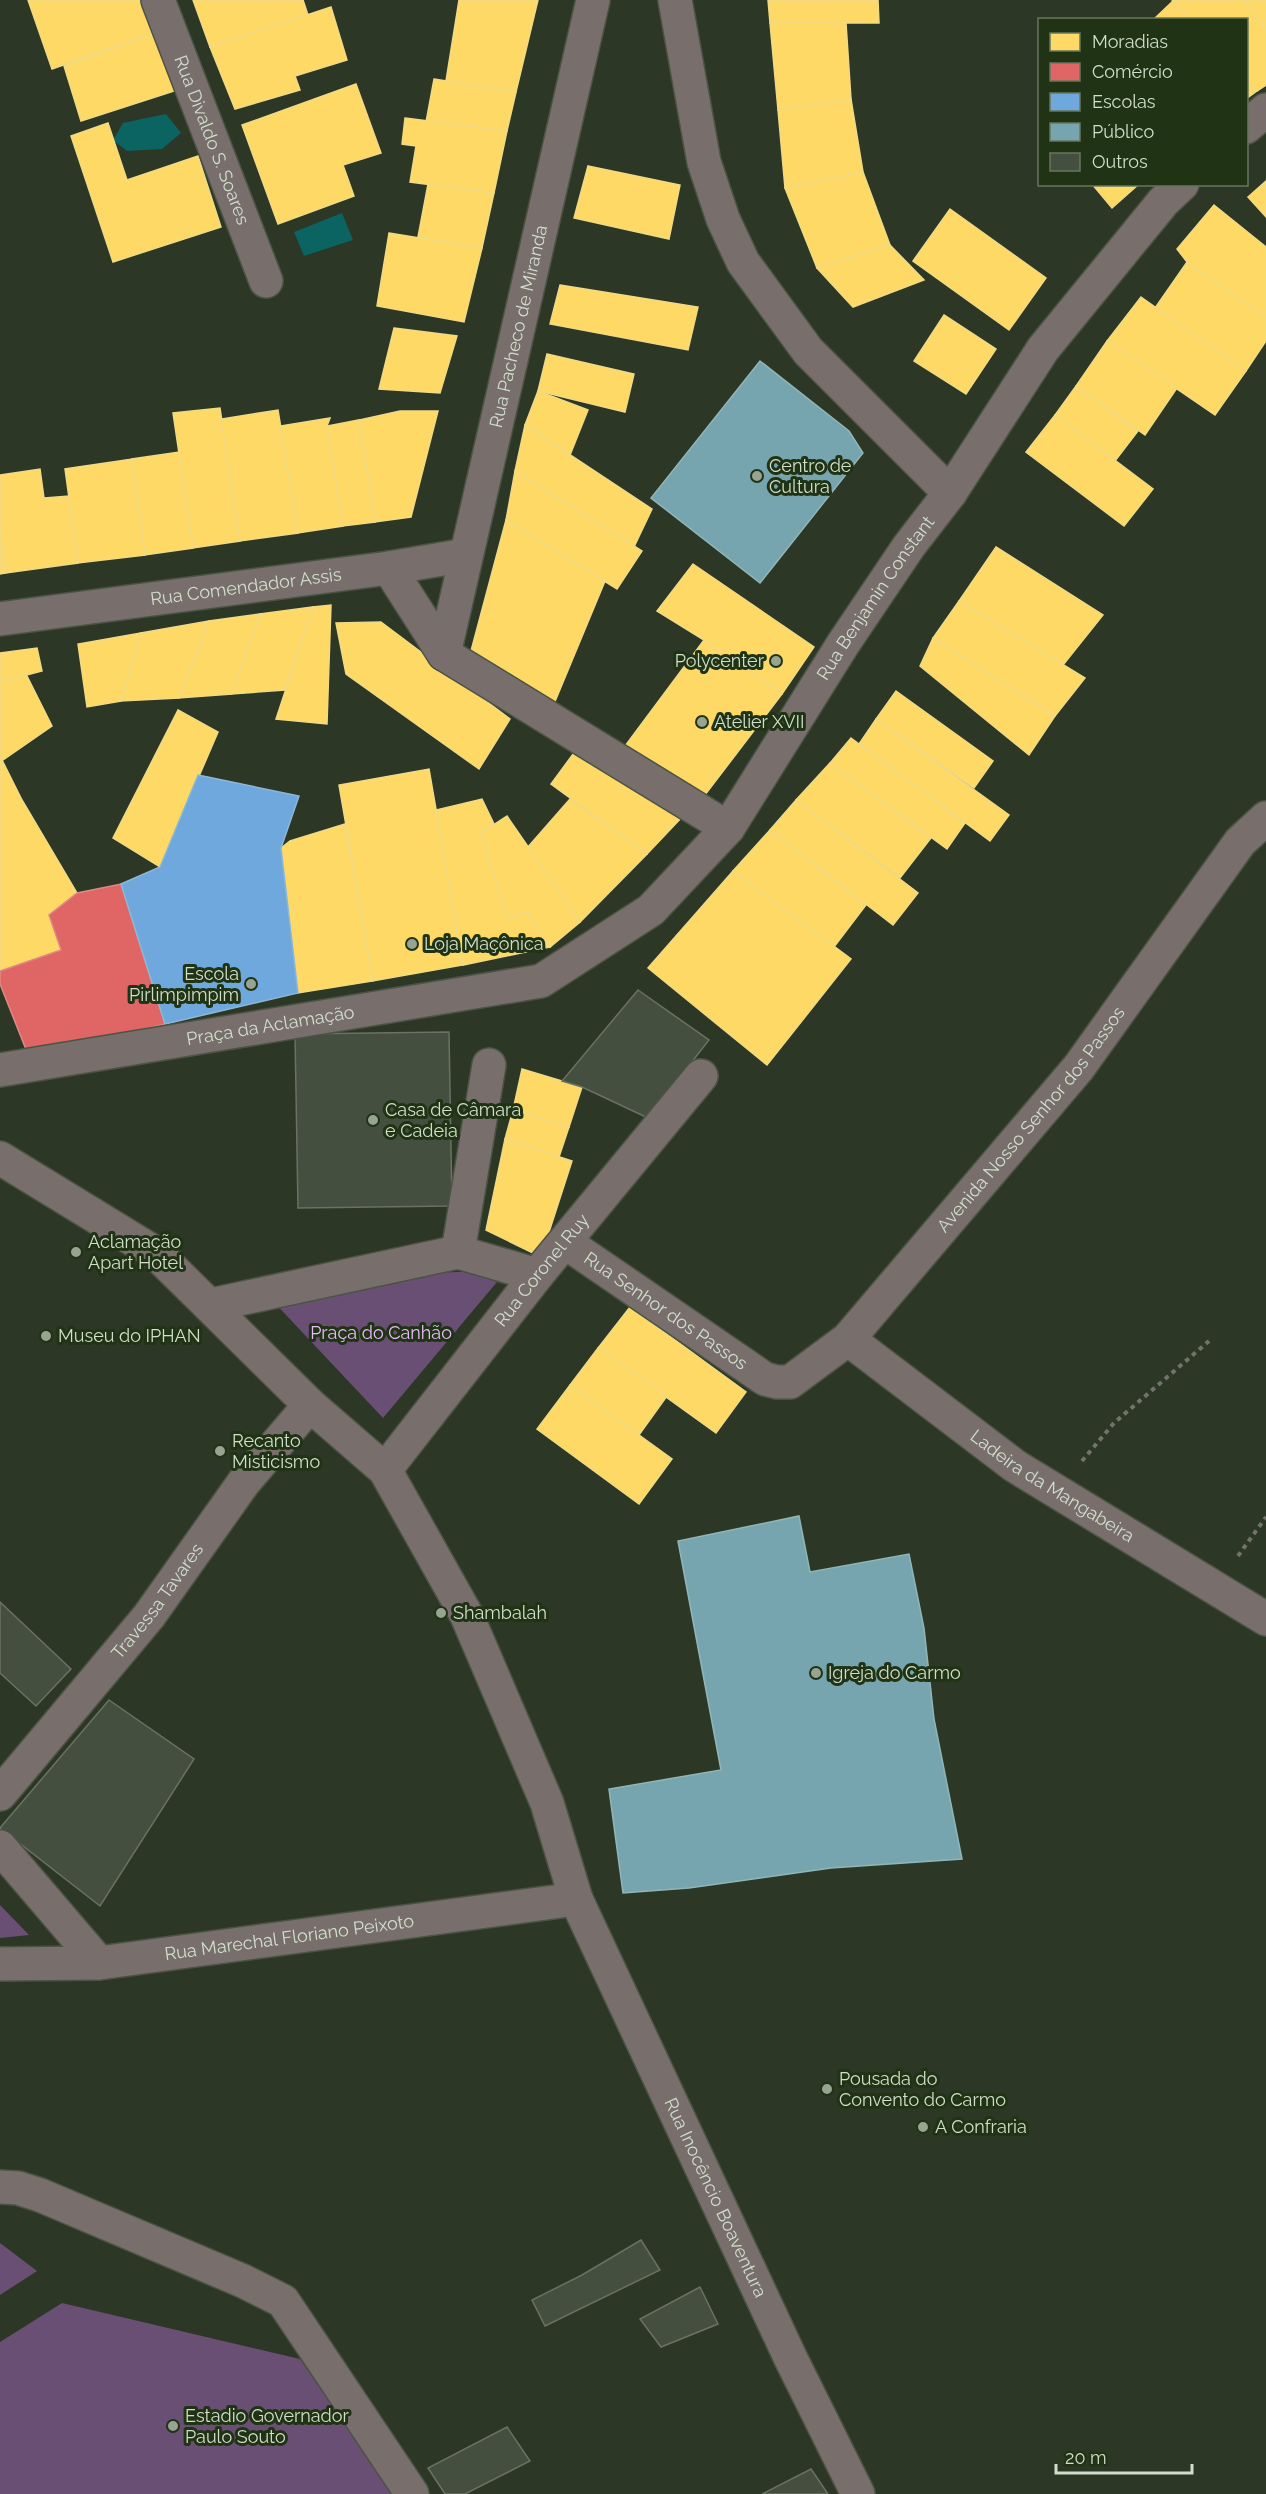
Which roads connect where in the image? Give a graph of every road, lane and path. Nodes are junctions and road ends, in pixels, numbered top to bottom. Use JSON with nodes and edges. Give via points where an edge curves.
{"nodes":[{"id":1,"x":158,"y":0,"type":"edge"},
{"id":2,"x":593,"y":0,"type":"edge"},
{"id":3,"x":675,"y":0,"type":"edge"},
{"id":4,"x":1266,"y":110,"type":"edge"},
{"id":5,"x":1248,"y":126,"type":"edge"},
{"id":6,"x":1180,"y":186,"type":"edge"},
{"id":7,"x":266,"y":281,"type":"dead end"},
{"id":8,"x":950,"y":493,"type":"junction"},
{"id":9,"x":466,"y":555,"type":"junction"},
{"id":10,"x":389,"y":568,"type":"junction"},
{"id":11,"x":0,"y":619,"type":"edge"},
{"id":12,"x":444,"y":654,"type":"junction"},
{"id":13,"x":1266,"y":818,"type":"edge"},
{"id":14,"x":728,"y":828,"type":"junction"},
{"id":15,"x":541,"y":981,"type":"joint"},
{"id":16,"x":489,"y":1065,"type":"dead end"},
{"id":17,"x":0,"y":1070,"type":"edge"},
{"id":18,"x":701,"y":1076,"type":"dead end"},
{"id":19,"x":0,"y":1158,"type":"edge"},
{"id":20,"x":565,"y":1242,"type":"junction"},
{"id":21,"x":458,"y":1252,"type":"junction"},
{"id":22,"x":537,"y":1275,"type":"junction"},
{"id":23,"x":211,"y":1305,"type":"junction"},
{"id":24,"x":848,"y":1339,"type":"junction"},
{"id":25,"x":1209,"y":1341,"type":"dead end"},
{"id":26,"x":765,"y":1379,"type":"joint"},
{"id":27,"x":310,"y":1405,"type":"junction"},
{"id":28,"x":385,"y":1470,"type":"junction"},
{"id":29,"x":1057,"y":1491,"type":"junction"},
{"id":30,"x":1257,"y":1610,"type":"edge"},
{"id":31,"x":0,"y":1794,"type":"edge"},
{"id":32,"x":0,"y":1847,"type":"edge"},
{"id":33,"x":576,"y":1899,"type":"junction"},
{"id":34,"x":99,"y":1963,"type":"junction"},
{"id":35,"x":0,"y":1964,"type":"edge"},
{"id":36,"x":0,"y":2187,"type":"edge"},
{"id":37,"x":412,"y":2494,"type":"edge"},
{"id":38,"x":858,"y":2494,"type":"edge"}],
"edges":[{"from":1,"to":7,"type":"street","name":"Rua Divaldo S. Soares"},
{"from":2,"to":9,"type":"street","name":"Rua Pacheco de Miranda"},
{"from":3,"to":8,"type":"street","via":[[704,162],[723,219],[743,262],[808,351]]},
{"from":4,"to":5,"type":"street"},
{"from":6,"to":8,"type":"street","name":"Rua Benjamin Constant","via":[[1043,349]]},
{"from":8,"to":14,"type":"street","name":"Rua Benjamin Constant","via":[[843,644]]},
{"from":9,"to":10,"type":"street","name":"Rua Comendador Assis"},
{"from":9,"to":12,"type":"street","name":"Rua Pacheco de Miranda"},
{"from":10,"to":11,"type":"street","name":"Rua Comendador Assis"},
{"from":10,"to":12,"type":"street"},
{"from":12,"to":14,"type":"street"},
{"from":13,"to":24,"type":"street","name":"Avenida Nosso Senhor dos Passos","via":[[1240,842],[1079,1067]]},
{"from":14,"to":15,"type":"street","name":"Rua Benjamin Constant","via":[[651,910]]},
{"from":15,"to":17,"type":"street","name":"Praça da Aclamação"},
{"from":16,"to":21,"type":"street"},
{"from":18,"to":20,"type":"street","name":"Rua Coronel Ruy"},
{"from":19,"to":23,"type":"street","via":[[157,1254]]},
{"from":20,"to":22,"type":"street","name":"Rua Coronel Ruy"},
{"from":20,"to":26,"type":"street","name":"Rua Senhor dos Passos"},
{"from":21,"to":22,"type":"street"},
{"from":21,"to":23,"type":"street"},
{"from":22,"to":28,"type":"street","name":"Rua Coronel Ruy"},
{"from":23,"to":27,"type":"street"},
{"from":24,"to":26,"type":"street","name":"Avenida Nosso Senhor dos Passos","via":[[790,1382]]},
{"from":24,"to":29,"type":"street","name":"Ladeira da Mangabeira","via":[[1015,1467]]},
{"from":25,"to":29,"type":"path","via":[[1114,1423]]},
{"from":27,"to":28,"type":"street"},
{"from":27,"to":31,"type":"street","name":"Travessa Tavares","via":[[244,1482],[149,1616]]},
{"from":28,"to":33,"type":"street","name":"Rua Inocêncio Boaventura","via":[[467,1616],[548,1803]]},
{"from":29,"to":30,"type":"street","name":"Ladeira da Mangabeira"},
{"from":32,"to":34,"type":"street"},
{"from":33,"to":34,"type":"street","name":"Rua Marechal Floriano Peixoto"},
{"from":33,"to":38,"type":"street","name":"Rua Inocêncio Boaventura"},
{"from":34,"to":35,"type":"street","name":"Rua Marechal Floriano Peixoto"},
{"from":36,"to":37,"type":"street","via":[[40,2195],[283,2301]]}]}
